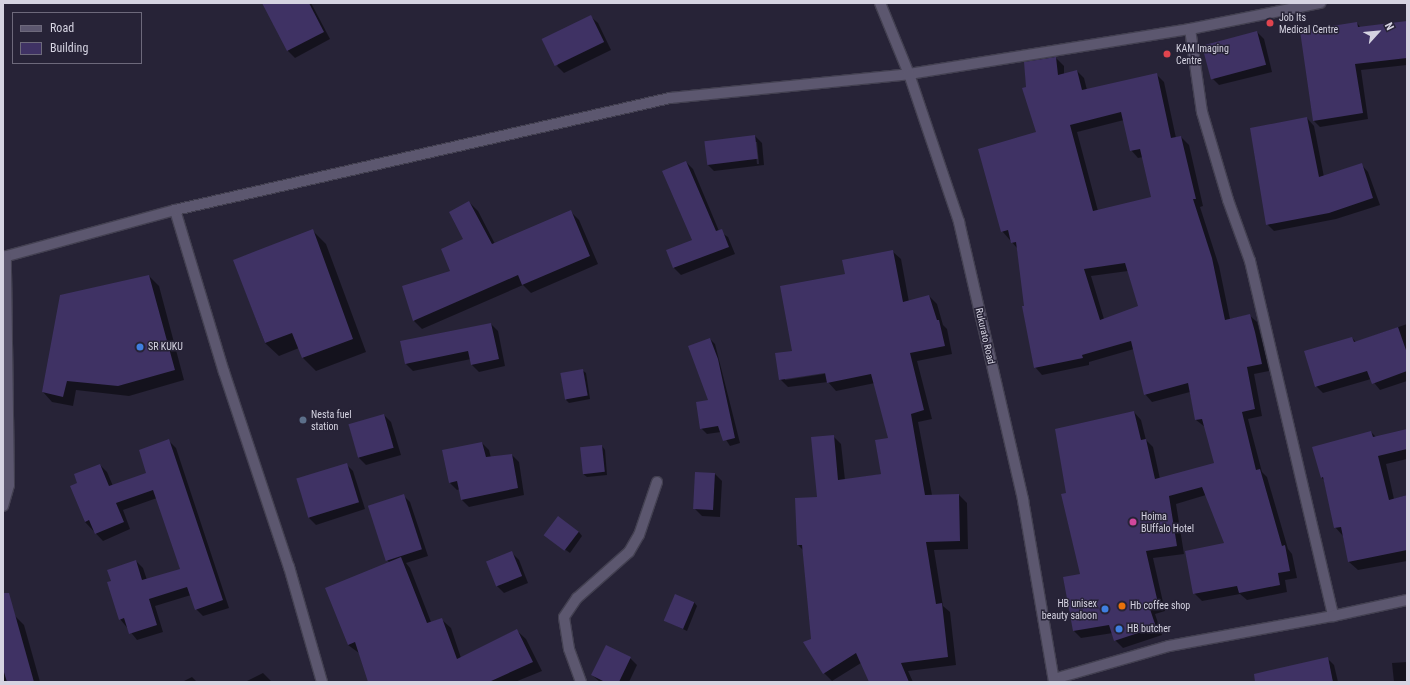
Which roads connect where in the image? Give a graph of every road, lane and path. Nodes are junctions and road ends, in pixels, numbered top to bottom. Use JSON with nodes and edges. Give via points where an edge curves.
{"nodes":[{"id":1,"x":880,"y":3,"type":"edge"},
{"id":2,"x":1320,"y":3,"type":"edge"},
{"id":3,"x":1190,"y":29,"type":"junction"},
{"id":4,"x":909,"y":74,"type":"junction"},
{"id":5,"x":175,"y":210,"type":"junction"},
{"id":6,"x":5,"y":256,"type":"edge"},
{"id":7,"x":656,"y":482,"type":"dead end"},
{"id":8,"x":3,"y":506,"type":"edge"},
{"id":9,"x":1407,"y":600,"type":"edge"},
{"id":10,"x":1333,"y":616,"type":"junction"},
{"id":11,"x":1052,"y":681,"type":"edge"},
{"id":12,"x":322,"y":682,"type":"edge"},
{"id":13,"x":581,"y":682,"type":"edge"}],
"edges":[{"from":1,"to":4,"type":"street","name":"Rukurato Road"},
{"from":2,"to":3,"type":"street"},
{"from":3,"to":4,"type":"street"},
{"from":3,"to":10,"type":"street","via":[[1202,112],[1228,200],[1250,261]]},
{"from":4,"to":5,"type":"street","via":[[670,98]]},
{"from":4,"to":11,"type":"street","name":"Rukurato Road","via":[[959,222],[1023,500]]},
{"from":5,"to":6,"type":"street"},
{"from":5,"to":12,"type":"street","via":[[224,372],[289,568]]},
{"from":6,"to":8,"type":"street","via":[[9,485]]},
{"from":7,"to":13,"type":"street","via":[[639,534],[629,552],[577,598],[564,617],[569,649]]},
{"from":9,"to":10,"type":"street"},
{"from":10,"to":11,"type":"street","via":[[1169,646]]}]}
